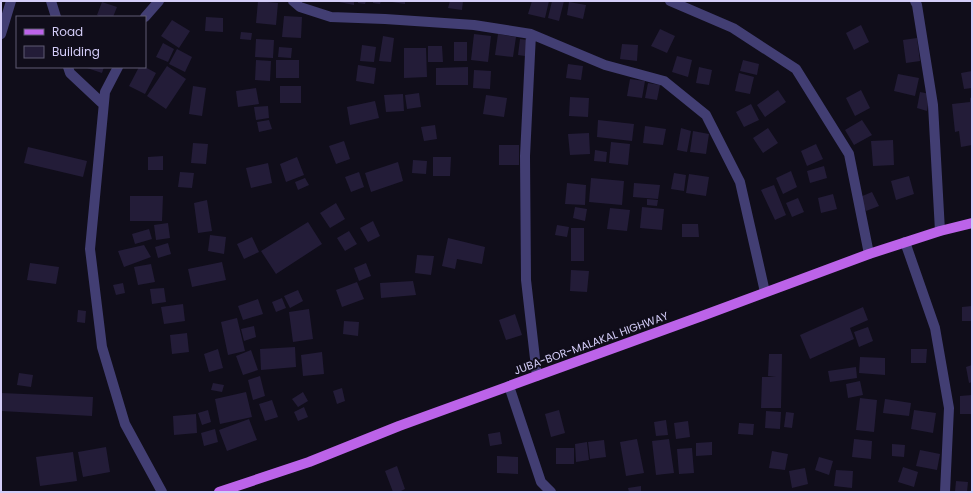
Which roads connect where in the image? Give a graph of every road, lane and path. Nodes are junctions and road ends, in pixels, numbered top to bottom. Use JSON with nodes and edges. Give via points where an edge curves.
{"nodes":[{"id":1,"x":11,"y":1,"type":"edge"},
{"id":2,"x":52,"y":1,"type":"edge"},
{"id":3,"x":158,"y":1,"type":"edge"},
{"id":4,"x":293,"y":1,"type":"edge"},
{"id":5,"x":670,"y":1,"type":"edge"},
{"id":6,"x":915,"y":1,"type":"edge"},
{"id":7,"x":56,"y":16,"type":"edge"},
{"id":8,"x":146,"y":16,"type":"edge"},
{"id":9,"x":1,"y":34,"type":"edge"},
{"id":10,"x":531,"y":34,"type":"junction"},
{"id":11,"x":68,"y":68,"type":"edge"},
{"id":12,"x":117,"y":68,"type":"edge"},
{"id":13,"x":104,"y":104,"type":"junction"},
{"id":14,"x":972,"y":224,"type":"edge"},
{"id":15,"x":940,"y":231,"type":"junction"},
{"id":16,"x":905,"y":242,"type":"junction"},
{"id":17,"x":869,"y":254,"type":"junction"},
{"id":18,"x":765,"y":292,"type":"junction"},
{"id":19,"x":537,"y":376,"type":"junction"},
{"id":20,"x":509,"y":386,"type":"junction"},
{"id":21,"x":162,"y":492,"type":"edge"},
{"id":22,"x":219,"y":492,"type":"edge"},
{"id":23,"x":551,"y":492,"type":"edge"},
{"id":24,"x":945,"y":492,"type":"edge"}],
"edges":[{"from":1,"to":9,"type":"street"},
{"from":2,"to":7,"type":"street"},
{"from":3,"to":8,"type":"street"},
{"from":4,"to":10,"type":"street","via":[[300,7],[331,17],[474,25]]},
{"from":5,"to":17,"type":"street","via":[[733,28],[796,69],[849,154]]},
{"from":6,"to":15,"type":"street","via":[[933,105]]},
{"from":10,"to":18,"type":"street","via":[[605,64],[664,81],[706,115],[740,182]]},
{"from":10,"to":19,"type":"street","via":[[525,156],[526,280]]},
{"from":11,"to":13,"type":"street","via":[[70,73]]},
{"from":12,"to":13,"type":"street","via":[[105,92]]},
{"from":13,"to":21,"type":"street","via":[[90,249],[102,347],[125,424]]},
{"from":14,"to":15,"type":"main road","name":"JUBA-BOR-MALAKAL HIGHWAY"},
{"from":15,"to":16,"type":"main road","name":"JUBA-BOR-MALAKAL HIGHWAY"},
{"from":16,"to":17,"type":"main road","name":"JUBA-BOR-MALAKAL HIGHWAY"},
{"from":16,"to":24,"type":"street","via":[[936,328],[949,408]]},
{"from":17,"to":18,"type":"main road","name":"JUBA-BOR-MALAKAL HIGHWAY"},
{"from":18,"to":19,"type":"main road","name":"JUBA-BOR-MALAKAL HIGHWAY"},
{"from":19,"to":20,"type":"main road","name":"JUBA-BOR-MALAKAL HIGHWAY"},
{"from":20,"to":22,"type":"main road","name":"JUBA-BOR-MALAKAL HIGHWAY","via":[[309,462]]},
{"from":20,"to":23,"type":"street","via":[[541,482]]}]}
